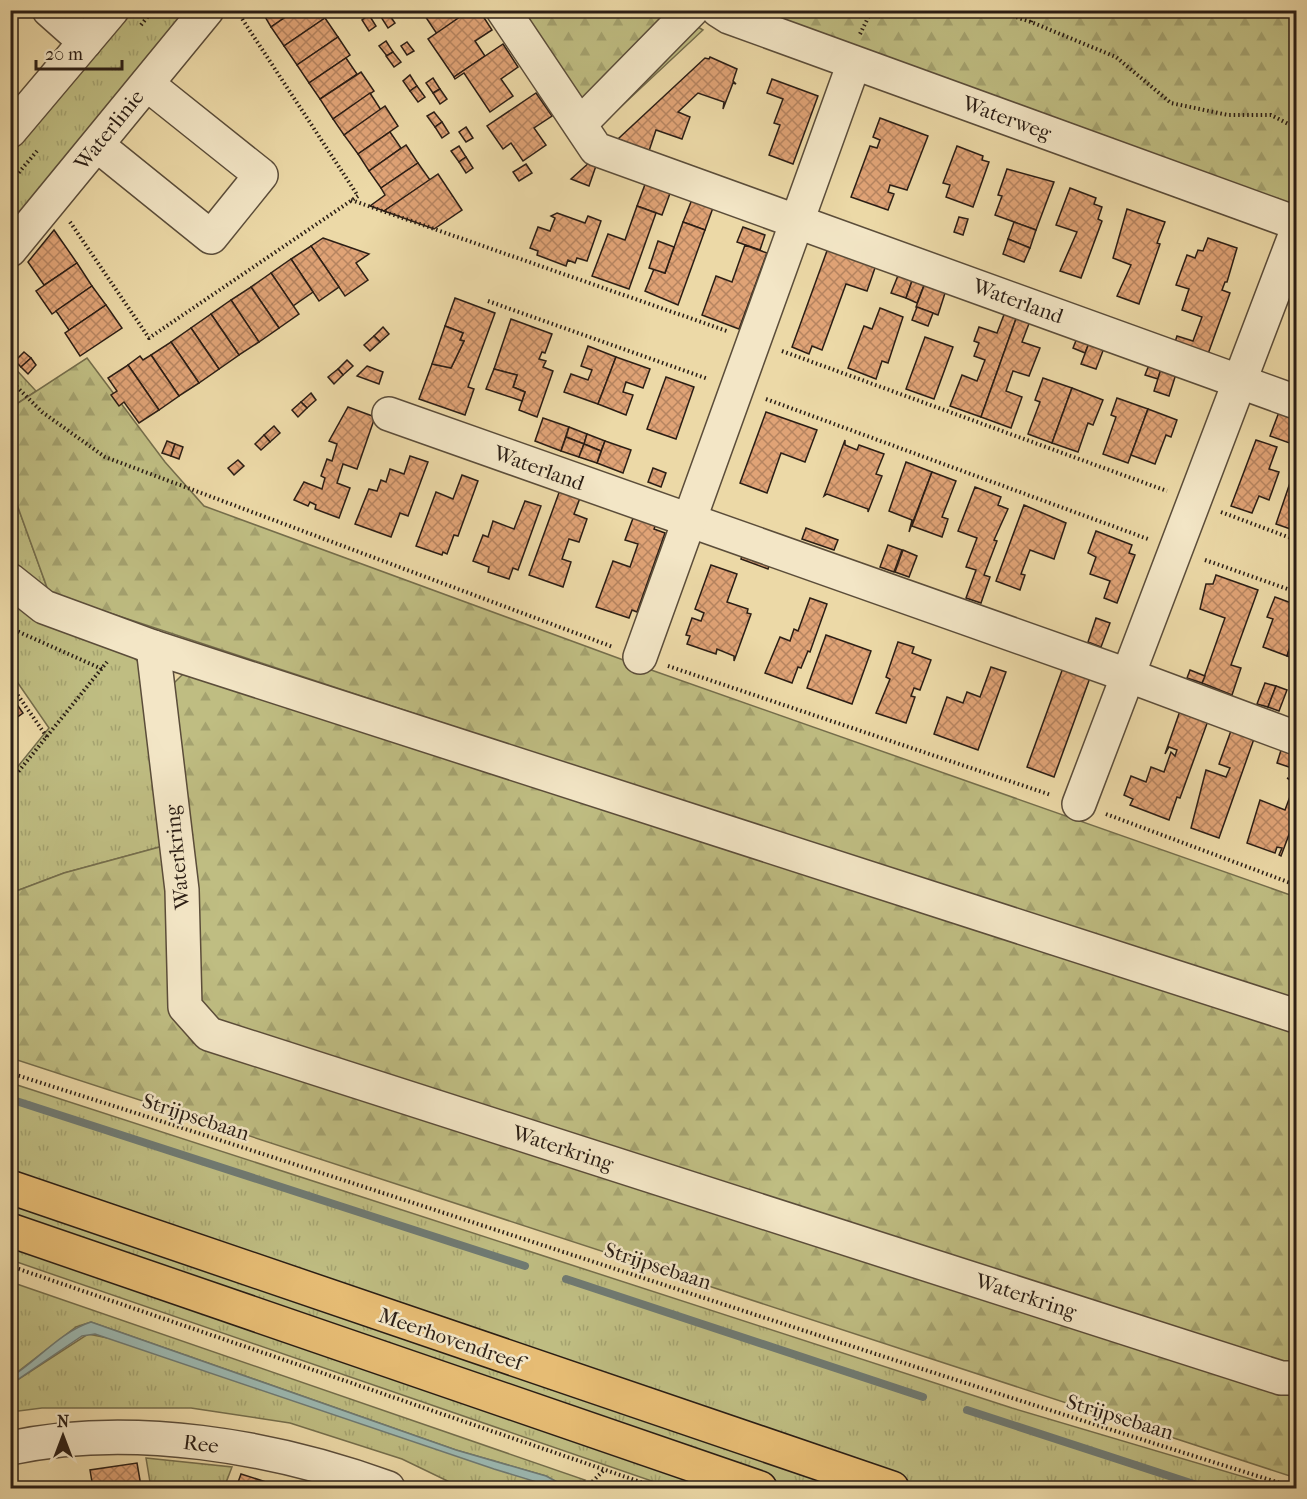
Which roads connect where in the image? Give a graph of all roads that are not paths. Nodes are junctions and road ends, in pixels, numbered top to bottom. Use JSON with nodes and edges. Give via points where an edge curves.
{"nodes":[{"id":1,"x":49,"y":10,"type":"edge"},
{"id":2,"x":111,"y":10,"type":"edge"},
{"id":3,"x":207,"y":10,"type":"edge"},
{"id":4,"x":503,"y":10,"type":"edge"},
{"id":5,"x":692,"y":10,"type":"edge"},
{"id":6,"x":718,"y":10,"type":"edge"},
{"id":7,"x":85,"y":42,"type":"junction"},
{"id":8,"x":854,"y":63,"type":"junction"},
{"id":9,"x":147,"y":84,"type":"junction"},
{"id":10,"x":580,"y":124,"type":"junction"},
{"id":11,"x":10,"y":131,"type":"edge"},
{"id":12,"x":97,"y":145,"type":"junction"},
{"id":13,"x":798,"y":220,"type":"junction"},
{"id":14,"x":1296,"y":223,"type":"edge"},
{"id":15,"x":1296,"y":233,"type":"edge"},
{"id":16,"x":10,"y":250,"type":"edge"},
{"id":17,"x":1239,"y":382,"type":"junction"},
{"id":18,"x":1296,"y":402,"type":"edge"},
{"id":19,"x":389,"y":414,"type":"dead end"},
{"id":20,"x":689,"y":522,"type":"junction"},
{"id":21,"x":10,"y":580,"type":"edge"},
{"id":22,"x":140,"y":643,"type":"junction"},
{"id":23,"x":640,"y":657,"type":"dead end"},
{"id":24,"x":1127,"y":675,"type":"junction"},
{"id":25,"x":1296,"y":738,"type":"edge"},
{"id":26,"x":1079,"y":804,"type":"dead end"},
{"id":27,"x":1296,"y":1016,"type":"edge"},
{"id":28,"x":10,"y":1187,"type":"edge"},
{"id":29,"x":10,"y":1230,"type":"edge"},
{"id":30,"x":1296,"y":1378,"type":"edge"},
{"id":31,"x":10,"y":1448,"type":"edge"},
{"id":32,"x":388,"y":1488,"type":"edge"},
{"id":33,"x":760,"y":1488,"type":"edge"},
{"id":34,"x":892,"y":1488,"type":"edge"}],
"edges":[{"from":1,"to":7,"type":"street"},
{"from":2,"to":7,"type":"street"},
{"from":3,"to":9,"type":"street","name":"Waterlinie"},
{"from":4,"to":10,"type":"street","name":"Waterland"},
{"from":5,"to":10,"type":"street"},
{"from":6,"to":8,"type":"street","name":"Waterweg"},
{"from":7,"to":11,"type":"street"},
{"from":8,"to":13,"type":"street"},
{"from":8,"to":14,"type":"street","name":"Waterweg"},
{"from":9,"to":12,"type":"street","name":"Waterlinie"},
{"from":9,"to":12,"type":"street","via":[[261,175],[211,237]]},
{"from":10,"to":13,"type":"street","name":"Waterland","via":[[596,149]]},
{"from":12,"to":16,"type":"street","name":"Waterlinie"},
{"from":13,"to":17,"type":"street","name":"Waterland"},
{"from":13,"to":20,"type":"street"},
{"from":15,"to":17,"type":"street"},
{"from":17,"to":18,"type":"street","name":"Waterland"},
{"from":17,"to":24,"type":"street"},
{"from":19,"to":20,"type":"street","name":"Waterland"},
{"from":20,"to":23,"type":"street"},
{"from":20,"to":24,"type":"street","name":"Waterland"},
{"from":21,"to":22,"type":"street","via":[[44,607]]},
{"from":22,"to":27,"type":"street"},
{"from":22,"to":30,"type":"street","name":"Waterkring","via":[[182,890],[185,1007],[208,1034],[1270,1374]]},
{"from":24,"to":25,"type":"street","name":"Waterland"},
{"from":24,"to":26,"type":"street"},
{"from":28,"to":34,"type":"main road","name":"Meerhovendreef"},
{"from":29,"to":33,"type":"main road","name":"Meerhovendreef"},
{"from":31,"to":32,"type":"street","name":"Ree","via":[[81,1437],[142,1437],[250,1451]]}]}
